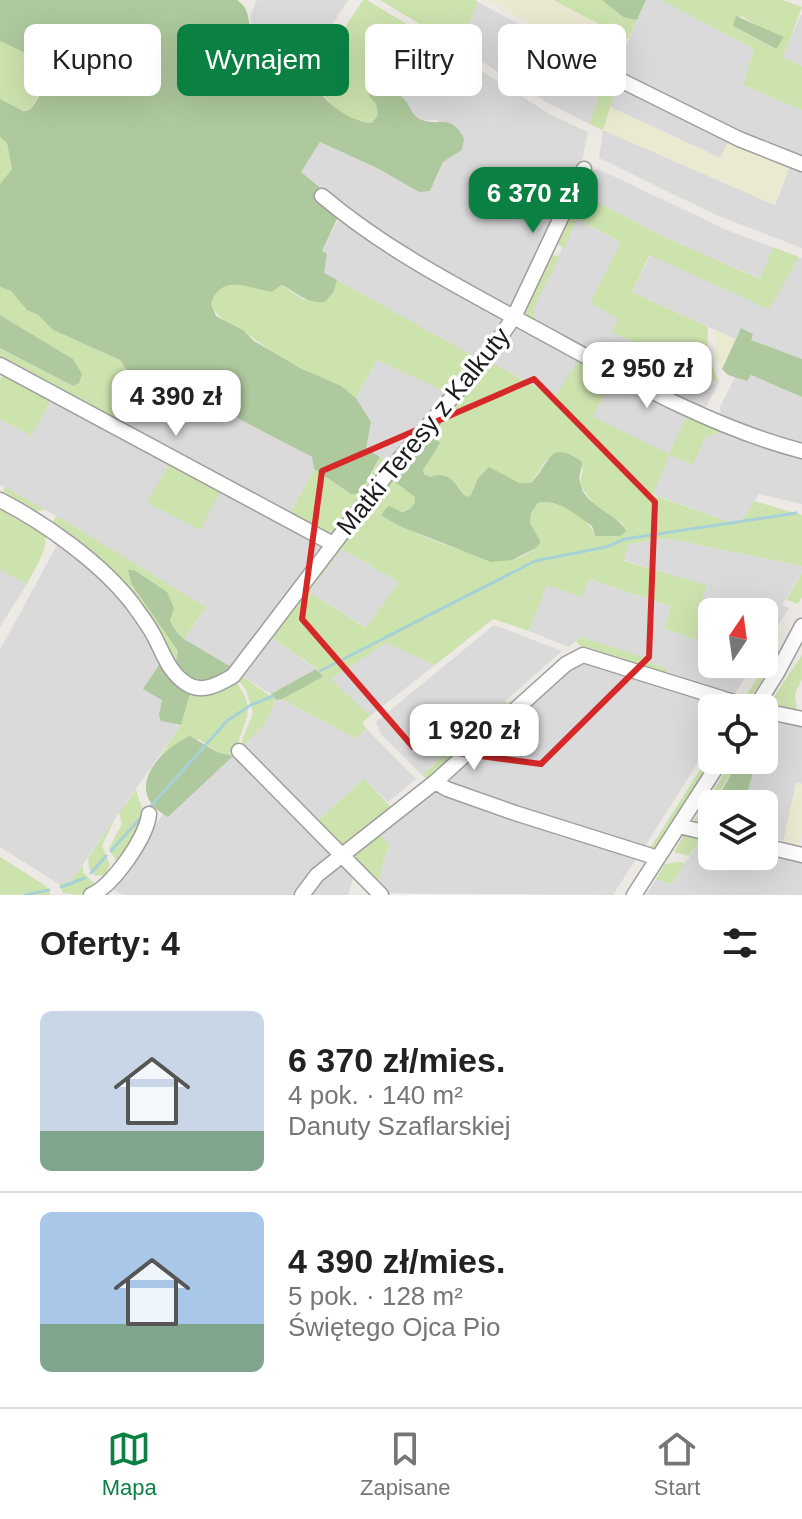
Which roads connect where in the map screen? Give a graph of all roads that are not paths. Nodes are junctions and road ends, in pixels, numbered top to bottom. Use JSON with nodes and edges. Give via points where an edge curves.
{"nodes":[{"id":1,"x":626,"y":83,"type":"edge"},
{"id":2,"x":802,"y":164,"type":"edge"},
{"id":3,"x":584,"y":169,"type":"dead end"},
{"id":4,"x":322,"y":196,"type":"dead end"},
{"id":5,"x":514,"y":317,"type":"junction"},
{"id":6,"x":0,"y":365,"type":"edge"},
{"id":7,"x":802,"y":451,"type":"edge"},
{"id":8,"x":0,"y":500,"type":"edge"},
{"id":9,"x":333,"y":544,"type":"junction"},
{"id":10,"x":802,"y":626,"type":"edge"},
{"id":11,"x":802,"y":644,"type":"edge"},
{"id":12,"x":778,"y":671,"type":"edge"},
{"id":13,"x":778,"y":672,"type":"edge"},
{"id":14,"x":709,"y":694,"type":"edge"},
{"id":15,"x":778,"y":714,"type":"edge"},
{"id":16,"x":802,"y":719,"type":"edge"},
{"id":17,"x":239,"y":751,"type":"dead end"},
{"id":18,"x":712,"y":774,"type":"edge"},
{"id":19,"x":435,"y":782,"type":"junction"},
{"id":20,"x":149,"y":814,"type":"dead end"},
{"id":21,"x":679,"y":826,"type":"junction"},
{"id":22,"x":698,"y":831,"type":"edge"},
{"id":23,"x":778,"y":849,"type":"edge"},
{"id":24,"x":342,"y":855,"type":"junction"},
{"id":25,"x":802,"y":855,"type":"edge"},
{"id":26,"x":658,"y":858,"type":"junction"},
{"id":27,"x":104,"y":893,"type":"edge"},
{"id":28,"x":302,"y":895,"type":"edge"},
{"id":29,"x":381,"y":895,"type":"edge"},
{"id":30,"x":634,"y":895,"type":"edge"}],
"edges":[{"from":1,"to":2,"type":"street"},
{"from":3,"to":5,"type":"street"},
{"from":4,"to":5,"type":"street","name":"Matki Teresy z Kalkuty","via":[[418,266]]},
{"from":5,"to":7,"type":"street","name":"Matki Teresy z Kalkuty","via":[[695,412]]},
{"from":5,"to":9,"type":"street","name":"Matki Teresy z Kalkuty"},
{"from":6,"to":9,"type":"street"},
{"from":8,"to":9,"type":"street","name":"Matki Teresy z Kalkuty","via":[[109,578],[152,632],[166,663],[190,687],[204,688],[233,676]]},
{"from":10,"to":12,"type":"street"},
{"from":11,"to":13,"type":"street"},
{"from":14,"to":19,"type":"street","via":[[583,655],[566,664]]},
{"from":15,"to":16,"type":"street"},
{"from":17,"to":24,"type":"street"},
{"from":18,"to":21,"type":"street"},
{"from":19,"to":24,"type":"street"},
{"from":19,"to":26,"type":"street"},
{"from":20,"to":27,"type":"street","via":[[146,829]]},
{"from":21,"to":22,"type":"street"},
{"from":21,"to":26,"type":"street"},
{"from":23,"to":25,"type":"street"},
{"from":24,"to":28,"type":"street"},
{"from":24,"to":29,"type":"street"},
{"from":26,"to":30,"type":"street"}]}
